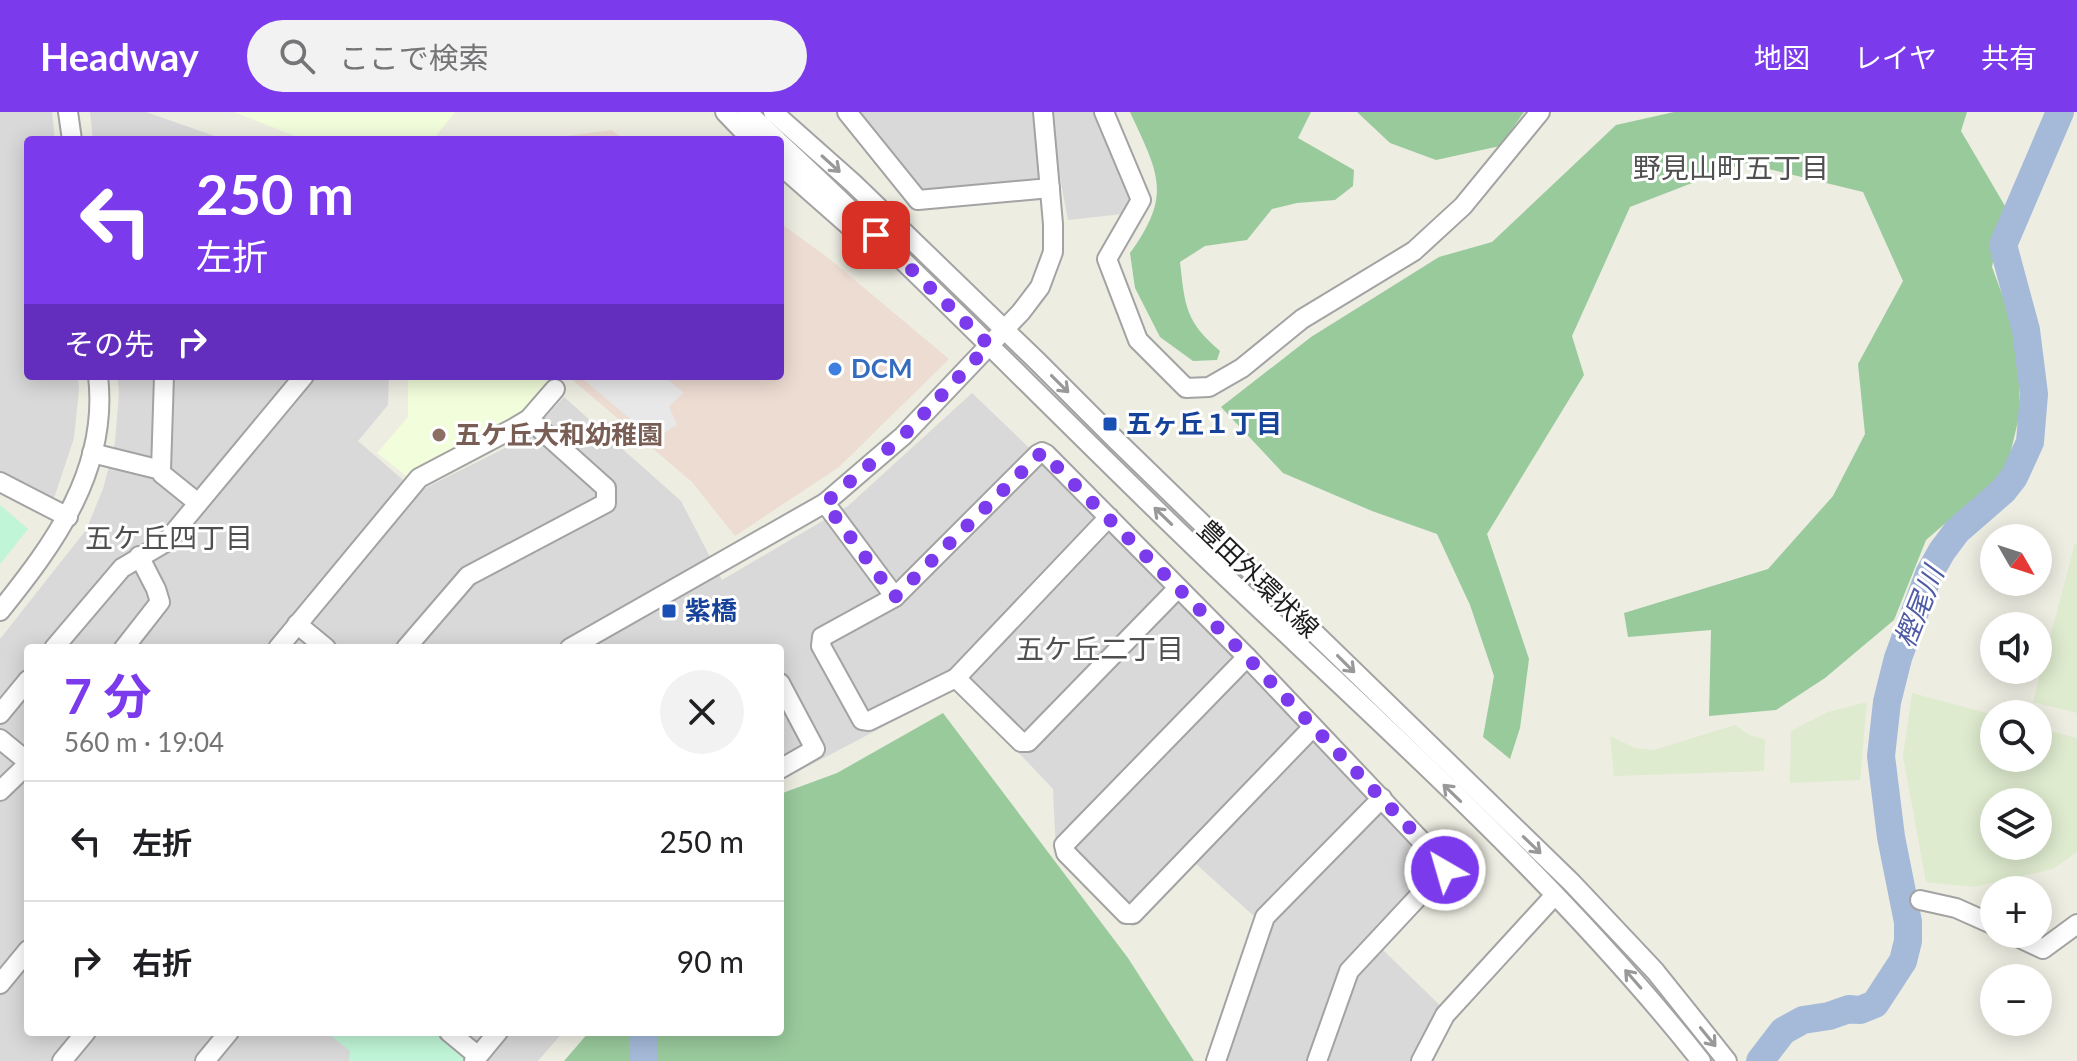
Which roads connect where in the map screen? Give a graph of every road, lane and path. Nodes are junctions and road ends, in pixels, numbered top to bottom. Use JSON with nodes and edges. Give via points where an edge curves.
{"nodes":[{"id":1,"x":68,"y":112,"type":"edge"},
{"id":2,"x":725,"y":112,"type":"edge"},
{"id":3,"x":747,"y":112,"type":"edge"},
{"id":4,"x":773,"y":112,"type":"edge"},
{"id":5,"x":847,"y":112,"type":"edge"},
{"id":6,"x":1043,"y":112,"type":"edge"},
{"id":7,"x":1104,"y":112,"type":"edge"},
{"id":8,"x":1540,"y":112,"type":"edge"},
{"id":9,"x":71,"y":136,"type":"edge"},
{"id":10,"x":748,"y":136,"type":"edge"},
{"id":11,"x":772,"y":136,"type":"edge"},
{"id":12,"x":784,"y":148,"type":"edge"},
{"id":13,"x":784,"y":169,"type":"edge"},
{"id":14,"x":1050,"y":188,"type":"junction"},
{"id":15,"x":898,"y":256,"type":"junction"},
{"id":16,"x":1004,"y":330,"type":"junction"},
{"id":17,"x":989,"y":345,"type":"junction"},
{"id":18,"x":98,"y":380,"type":"edge"},
{"id":19,"x":164,"y":380,"type":"edge"},
{"id":20,"x":301,"y":380,"type":"edge"},
{"id":21,"x":555,"y":389,"type":"dead end"},
{"id":22,"x":529,"y":419,"type":"junction"},
{"id":23,"x":92,"y":453,"type":"junction"},
{"id":24,"x":161,"y":470,"type":"junction"},
{"id":25,"x":0,"y":482,"type":"edge"},
{"id":26,"x":198,"y":503,"type":"junction"},
{"id":27,"x":825,"y":503,"type":"junction"},
{"id":28,"x":68,"y":517,"type":"junction"},
{"id":29,"x":1109,"y":517,"type":"junction"},
{"id":30,"x":139,"y":556,"type":"junction"},
{"id":31,"x":1178,"y":588,"type":"junction"},
{"id":32,"x":895,"y":597,"type":"junction"},
{"id":33,"x":0,"y":611,"type":"edge"},
{"id":34,"x":297,"y":624,"type":"junction"},
{"id":35,"x":57,"y":644,"type":"edge"},
{"id":36,"x":127,"y":644,"type":"edge"},
{"id":37,"x":281,"y":644,"type":"edge"},
{"id":38,"x":321,"y":644,"type":"edge"},
{"id":39,"x":409,"y":644,"type":"edge"},
{"id":40,"x":577,"y":644,"type":"edge"},
{"id":41,"x":1247,"y":657,"type":"junction"},
{"id":42,"x":956,"y":678,"type":"junction"},
{"id":43,"x":24,"y":685,"type":"edge"},
{"id":44,"x":784,"y":691,"type":"edge"},
{"id":45,"x":0,"y":714,"type":"edge"},
{"id":46,"x":1313,"y":727,"type":"junction"},
{"id":47,"x":0,"y":739,"type":"edge"},
{"id":48,"x":24,"y":760,"type":"edge"},
{"id":49,"x":24,"y":767,"type":"edge"},
{"id":50,"x":784,"y":767,"type":"edge"},
{"id":51,"x":0,"y":791,"type":"edge"},
{"id":52,"x":1382,"y":798,"type":"junction"},
{"id":53,"x":1554,"y":896,"type":"junction"},
{"id":54,"x":1920,"y":900,"type":"dead end"},
{"id":55,"x":1980,"y":919,"type":"edge"},
{"id":56,"x":2075,"y":929,"type":"edge"},
{"id":57,"x":2052,"y":943,"type":"edge"},
{"id":58,"x":24,"y":955,"type":"edge"},
{"id":59,"x":0,"y":984,"type":"edge"},
{"id":60,"x":83,"y":1036,"type":"edge"},
{"id":61,"x":226,"y":1036,"type":"edge"},
{"id":62,"x":453,"y":1036,"type":"edge"},
{"id":63,"x":495,"y":1036,"type":"edge"},
{"id":64,"x":476,"y":1058,"type":"edge"},
{"id":65,"x":62,"y":1061,"type":"edge"},
{"id":66,"x":205,"y":1061,"type":"edge"},
{"id":67,"x":1216,"y":1061,"type":"edge"},
{"id":68,"x":1317,"y":1061,"type":"edge"},
{"id":69,"x":1421,"y":1061,"type":"edge"},
{"id":70,"x":1701,"y":1061,"type":"edge"},
{"id":71,"x":1727,"y":1061,"type":"edge"}],
"edges":[{"from":1,"to":9,"type":"street"},
{"from":2,"to":10,"type":"street"},
{"from":3,"to":11,"type":"street","name":"豊田外環状線"},
{"from":4,"to":16,"type":"street","name":"豊田外環状線","one_way":true},
{"from":5,"to":14,"type":"street","via":[[918,200]]},
{"from":6,"to":14,"type":"street"},
{"from":7,"to":8,"type":"street","via":[[1141,200],[1107,259],[1138,340],[1186,388],[1209,387],[1242,368],[1302,319],[1414,251],[1463,206]]},
{"from":12,"to":15,"type":"street","name":"豊田外環状線"},
{"from":13,"to":15,"type":"street","via":[[874,248]]},
{"from":14,"to":16,"type":"street","via":[[1053,252],[1040,287]]},
{"from":15,"to":17,"type":"street","name":"豊田外環状線"},
{"from":16,"to":17,"type":"street"},
{"from":16,"to":71,"type":"street","name":"豊田外環状線","one_way":true,"via":[[1572,883],[1655,971]]},
{"from":17,"to":27,"type":"street","via":[[903,436]]},
{"from":53,"to":17,"type":"street","name":"豊田外環状線","one_way":true},
{"from":18,"to":23,"type":"street"},
{"from":19,"to":24,"type":"street"},
{"from":20,"to":26,"type":"street"},
{"from":21,"to":22,"type":"street"},
{"from":22,"to":34,"type":"street","via":[[419,478]]},
{"from":22,"to":39,"type":"street","via":[[606,488],[606,503],[468,576]]},
{"from":23,"to":24,"type":"street"},
{"from":23,"to":28,"type":"street"},
{"from":24,"to":26,"type":"street"},
{"from":25,"to":28,"type":"street"},
{"from":26,"to":30,"type":"street","via":[[166,542]]},
{"from":27,"to":32,"type":"street"},
{"from":27,"to":40,"type":"street"},
{"from":28,"to":33,"type":"street","via":[[42,560]]},
{"from":29,"to":31,"type":"street"},
{"from":29,"to":32,"type":"street","via":[[1042,452]]},
{"from":29,"to":42,"type":"street"},
{"from":30,"to":35,"type":"street","via":[[116,574]]},
{"from":30,"to":36,"type":"street","via":[[160,602]]},
{"from":31,"to":41,"type":"street"},
{"from":31,"to":42,"type":"street","via":[[1028,742],[1021,742]]},
{"from":32,"to":42,"type":"street","via":[[822,637],[821,646],[862,720]]},
{"from":34,"to":37,"type":"street"},
{"from":34,"to":38,"type":"street"},
{"from":41,"to":46,"type":"street"},
{"from":41,"to":46,"type":"street","via":[[1064,845],[1066,853],[1126,914],[1133,914]]},
{"from":43,"to":45,"type":"street"},
{"from":44,"to":50,"type":"street","via":[[815,749]]},
{"from":46,"to":52,"type":"street"},
{"from":47,"to":48,"type":"street"},
{"from":49,"to":51,"type":"street"},
{"from":52,"to":67,"type":"street","via":[[1265,917]]},
{"from":52,"to":68,"type":"street","via":[[1446,869],[1349,971]]},
{"from":53,"to":69,"type":"street","via":[[1445,1015]]},
{"from":70,"to":53,"type":"street","name":"豊田外環状線","one_way":true},
{"from":54,"to":55,"type":"street"},
{"from":56,"to":57,"type":"street"},
{"from":58,"to":59,"type":"street"},
{"from":60,"to":65,"type":"street"},
{"from":61,"to":66,"type":"street"},
{"from":62,"to":64,"type":"street"},
{"from":63,"to":64,"type":"street"}]}
